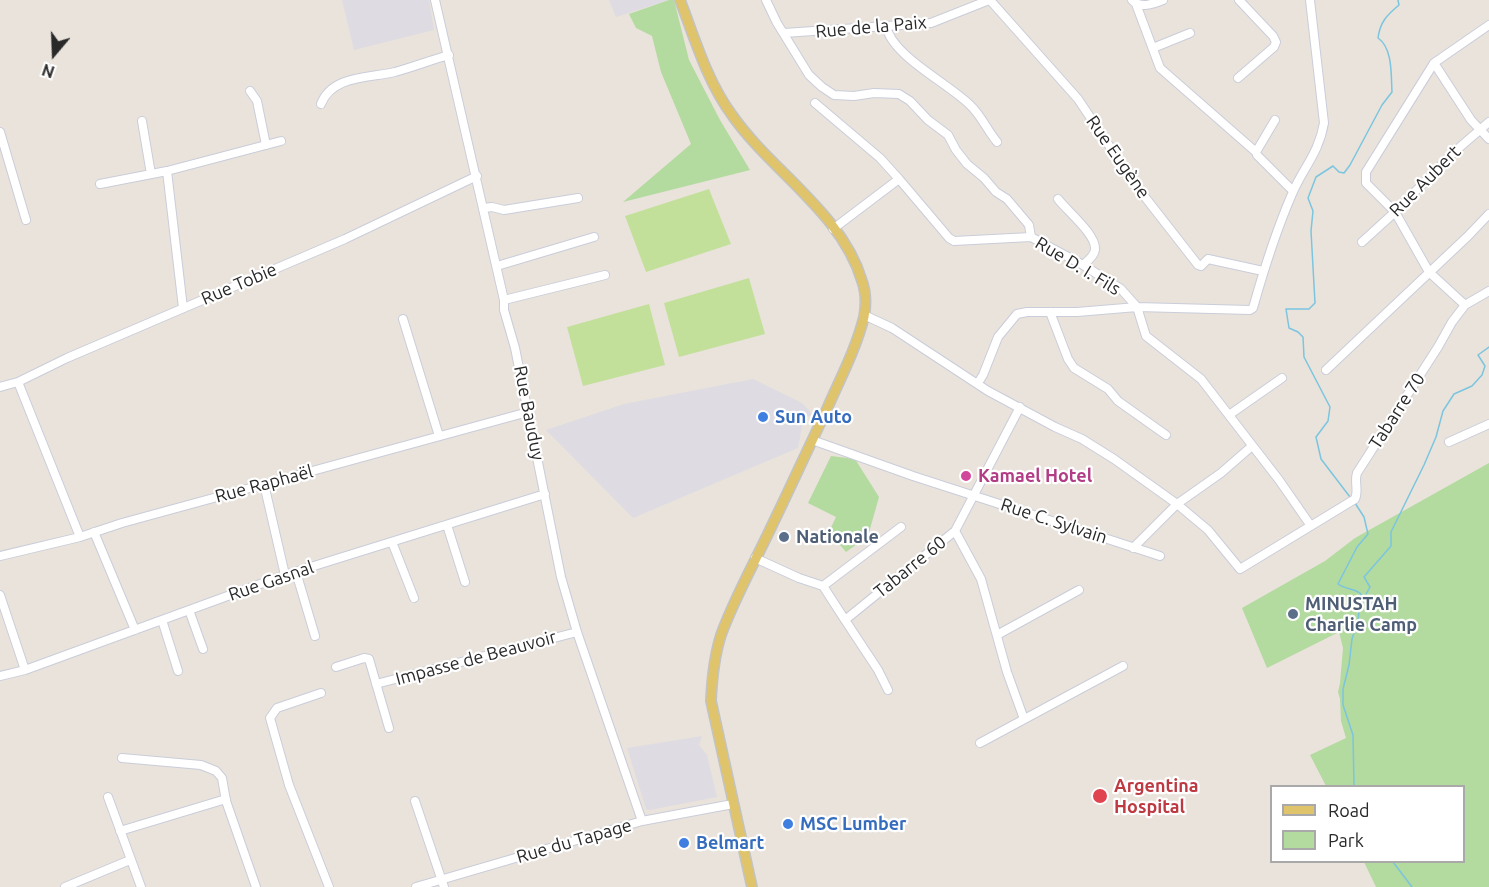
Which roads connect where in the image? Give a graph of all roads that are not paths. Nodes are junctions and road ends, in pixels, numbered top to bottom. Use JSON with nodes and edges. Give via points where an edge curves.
{"nodes":[{"id":1,"x":435,"y":0,"type":"edge"},
{"id":2,"x":680,"y":0,"type":"edge"},
{"id":3,"x":766,"y":0,"type":"edge"},
{"id":4,"x":989,"y":0,"type":"edge"},
{"id":5,"x":1163,"y":0,"type":"edge"},
{"id":6,"x":1239,"y":0,"type":"edge"},
{"id":7,"x":1310,"y":0,"type":"edge"},
{"id":8,"x":1134,"y":2,"type":"edge"},
{"id":9,"x":1489,"y":25,"type":"edge"},
{"id":10,"x":886,"y":26,"type":"junction"},
{"id":11,"x":784,"y":33,"type":"junction"},
{"id":12,"x":1190,"y":33,"type":"dead end"},
{"id":13,"x":1153,"y":48,"type":"junction"},
{"id":14,"x":449,"y":56,"type":"junction"},
{"id":15,"x":1434,"y":63,"type":"junction"},
{"id":16,"x":1238,"y":78,"type":"dead end"},
{"id":17,"x":250,"y":91,"type":"dead end"},
{"id":18,"x":815,"y":103,"type":"dead end"},
{"id":19,"x":321,"y":104,"type":"dead end"},
{"id":20,"x":1275,"y":120,"type":"dead end"},
{"id":21,"x":142,"y":122,"type":"dead end"},
{"id":22,"x":1489,"y":122,"type":"edge"},
{"id":23,"x":1479,"y":129,"type":"junction"},
{"id":24,"x":0,"y":132,"type":"edge"},
{"id":25,"x":1489,"y":139,"type":"edge"},
{"id":26,"x":281,"y":141,"type":"dead end"},
{"id":27,"x":997,"y":142,"type":"dead end"},
{"id":28,"x":266,"y":145,"type":"junction"},
{"id":29,"x":1256,"y":152,"type":"junction"},
{"id":30,"x":167,"y":171,"type":"junction"},
{"id":31,"x":151,"y":174,"type":"junction"},
{"id":32,"x":477,"y":176,"type":"junction"},
{"id":33,"x":899,"y":179,"type":"junction"},
{"id":34,"x":100,"y":184,"type":"dead end"},
{"id":35,"x":1293,"y":191,"type":"junction"},
{"id":36,"x":578,"y":198,"type":"dead end"},
{"id":37,"x":1058,"y":199,"type":"dead end"},
{"id":38,"x":484,"y":208,"type":"junction"},
{"id":39,"x":1395,"y":213,"type":"junction"},
{"id":40,"x":1489,"y":214,"type":"edge"},
{"id":41,"x":26,"y":220,"type":"dead end"},
{"id":42,"x":833,"y":229,"type":"junction"},
{"id":43,"x":594,"y":237,"type":"dead end"},
{"id":44,"x":1031,"y":237,"type":"junction"},
{"id":45,"x":1362,"y":242,"type":"dead end"},
{"id":46,"x":1083,"y":265,"type":"junction"},
{"id":47,"x":497,"y":266,"type":"junction"},
{"id":48,"x":1263,"y":271,"type":"junction"},
{"id":49,"x":1429,"y":272,"type":"junction"},
{"id":50,"x":605,"y":275,"type":"dead end"},
{"id":51,"x":1489,"y":291,"type":"edge"},
{"id":52,"x":504,"y":300,"type":"junction"},
{"id":53,"x":1465,"y":305,"type":"junction"},
{"id":54,"x":1137,"y":307,"type":"junction"},
{"id":55,"x":183,"y":308,"type":"junction"},
{"id":56,"x":1050,"y":312,"type":"junction"},
{"id":57,"x":864,"y":315,"type":"junction"},
{"id":58,"x":403,"y":319,"type":"dead end"},
{"id":59,"x":1326,"y":370,"type":"dead end"},
{"id":60,"x":1282,"y":378,"type":"dead end"},
{"id":61,"x":18,"y":382,"type":"junction"},
{"id":62,"x":978,"y":382,"type":"junction"},
{"id":63,"x":0,"y":385,"type":"edge"},
{"id":64,"x":1020,"y":407,"type":"junction"},
{"id":65,"x":528,"y":412,"type":"junction"},
{"id":66,"x":1229,"y":415,"type":"junction"},
{"id":67,"x":1489,"y":424,"type":"edge"},
{"id":68,"x":1166,"y":435,"type":"dead end"},
{"id":69,"x":439,"y":436,"type":"junction"},
{"id":70,"x":812,"y":440,"type":"junction"},
{"id":71,"x":1449,"y":442,"type":"dead end"},
{"id":72,"x":1252,"y":446,"type":"junction"},
{"id":73,"x":264,"y":484,"type":"junction"},
{"id":74,"x":545,"y":494,"type":"junction"},
{"id":75,"x":974,"y":495,"type":"junction"},
{"id":76,"x":1177,"y":504,"type":"junction"},
{"id":77,"x":447,"y":525,"type":"junction"},
{"id":78,"x":1311,"y":526,"type":"junction"},
{"id":79,"x":901,"y":527,"type":"dead end"},
{"id":80,"x":955,"y":531,"type":"junction"},
{"id":81,"x":94,"y":532,"type":"junction"},
{"id":82,"x":80,"y":537,"type":"junction"},
{"id":83,"x":392,"y":542,"type":"junction"},
{"id":84,"x":1133,"y":548,"type":"junction"},
{"id":85,"x":0,"y":556,"type":"edge"},
{"id":86,"x":1160,"y":556,"type":"dead end"},
{"id":87,"x":755,"y":558,"type":"junction"},
{"id":88,"x":296,"y":572,"type":"junction"},
{"id":89,"x":285,"y":575,"type":"junction"},
{"id":90,"x":465,"y":582,"type":"dead end"},
{"id":91,"x":823,"y":586,"type":"junction"},
{"id":92,"x":1079,"y":590,"type":"dead end"},
{"id":93,"x":0,"y":594,"type":"edge"},
{"id":94,"x":414,"y":598,"type":"dead end"},
{"id":95,"x":189,"y":610,"type":"junction"},
{"id":96,"x":162,"y":620,"type":"junction"},
{"id":97,"x":845,"y":620,"type":"junction"},
{"id":98,"x":135,"y":630,"type":"junction"},
{"id":99,"x":577,"y":632,"type":"junction"},
{"id":100,"x":997,"y":635,"type":"junction"},
{"id":101,"x":315,"y":636,"type":"dead end"},
{"id":102,"x":203,"y":649,"type":"dead end"},
{"id":103,"x":1123,"y":666,"type":"dead end"},
{"id":104,"x":336,"y":668,"type":"dead end"},
{"id":105,"x":25,"y":670,"type":"junction"},
{"id":106,"x":178,"y":671,"type":"dead end"},
{"id":107,"x":0,"y":676,"type":"edge"},
{"id":108,"x":376,"y":684,"type":"junction"},
{"id":109,"x":888,"y":690,"type":"dead end"},
{"id":110,"x":321,"y":693,"type":"dead end"},
{"id":111,"x":1024,"y":719,"type":"junction"},
{"id":112,"x":389,"y":728,"type":"dead end"},
{"id":113,"x":980,"y":743,"type":"dead end"},
{"id":114,"x":122,"y":758,"type":"dead end"},
{"id":115,"x":108,"y":797,"type":"dead end"},
{"id":116,"x":226,"y":799,"type":"junction"},
{"id":117,"x":415,"y":801,"type":"dead end"},
{"id":118,"x":733,"y":804,"type":"junction"},
{"id":119,"x":642,"y":821,"type":"junction"},
{"id":120,"x":120,"y":831,"type":"junction"},
{"id":121,"x":130,"y":860,"type":"junction"},
{"id":122,"x":441,"y":878,"type":"junction"},
{"id":123,"x":65,"y":887,"type":"edge"},
{"id":124,"x":141,"y":887,"type":"edge"},
{"id":125,"x":256,"y":887,"type":"edge"},
{"id":126,"x":329,"y":887,"type":"edge"},
{"id":127,"x":416,"y":887,"type":"edge"},
{"id":128,"x":444,"y":887,"type":"edge"},
{"id":129,"x":752,"y":887,"type":"edge"}],
"edges":[{"from":1,"to":14,"type":"street","name":"Rue Bauduy"},
{"from":2,"to":42,"type":"main road","via":[[704,65],[731,115]]},
{"from":3,"to":11,"type":"street"},
{"from":4,"to":10,"type":"street","name":"Rue de la Paix","via":[[931,23]]},
{"from":4,"to":48,"type":"street","name":"Rue Eugène","via":[[1078,99],[1134,183],[1197,265],[1208,259]]},
{"from":5,"to":8,"type":"street","via":[[1144,5]]},
{"from":6,"to":16,"type":"street","via":[[1276,42]]},
{"from":7,"to":35,"type":"street","via":[[1324,123],[1321,140]]},
{"from":8,"to":13,"type":"street"},
{"from":9,"to":15,"type":"street"},
{"from":10,"to":11,"type":"street","name":"Rue de la Paix"},
{"from":10,"to":27,"type":"street","via":[[888,36],[903,52],[980,114]]},
{"from":11,"to":44,"type":"street","via":[[809,75],[834,94],[899,94],[910,101],[948,135],[967,164],[1007,199],[1029,225]]},
{"from":12,"to":13,"type":"street"},
{"from":13,"to":29,"type":"street","via":[[1160,68]]},
{"from":14,"to":19,"type":"street","via":[[340,84],[326,94]]},
{"from":14,"to":32,"type":"street","name":"Rue Bauduy"},
{"from":15,"to":23,"type":"street"},
{"from":15,"to":39,"type":"street","via":[[1366,172],[1366,183]]},
{"from":17,"to":28,"type":"street","via":[[257,100]]},
{"from":18,"to":33,"type":"street"},
{"from":20,"to":29,"type":"street"},
{"from":21,"to":31,"type":"street"},
{"from":22,"to":23,"type":"street","name":"Rue Aubert"},
{"from":23,"to":25,"type":"street"},
{"from":23,"to":39,"type":"street","name":"Rue Aubert"},
{"from":24,"to":41,"type":"street"},
{"from":26,"to":28,"type":"street"},
{"from":28,"to":30,"type":"street"},
{"from":29,"to":35,"type":"street"},
{"from":30,"to":31,"type":"street"},
{"from":30,"to":55,"type":"street"},
{"from":31,"to":34,"type":"street"},
{"from":32,"to":38,"type":"street","name":"Rue Bauduy"},
{"from":32,"to":55,"type":"street","name":"Rue Tobie"},
{"from":33,"to":42,"type":"street"},
{"from":33,"to":44,"type":"street","name":"Rue D. I. Fils","via":[[954,241]]},
{"from":35,"to":48,"type":"street"},
{"from":36,"to":38,"type":"street","via":[[504,210]]},
{"from":37,"to":46,"type":"street","via":[[1095,246]]},
{"from":38,"to":47,"type":"street","name":"Rue Bauduy"},
{"from":39,"to":45,"type":"street","name":"Rue Aubert"},
{"from":39,"to":49,"type":"street"},
{"from":40,"to":49,"type":"street"},
{"from":42,"to":57,"type":"main road","via":[[863,282]]},
{"from":43,"to":47,"type":"street"},
{"from":44,"to":46,"type":"street","name":"Rue D. I. Fils"},
{"from":46,"to":54,"type":"street","name":"Rue D. I. Fils","via":[[1121,289]]},
{"from":47,"to":52,"type":"street","name":"Rue Bauduy"},
{"from":48,"to":54,"type":"street","name":"Rue D. I. Fils","via":[[1250,310]]},
{"from":49,"to":53,"type":"street"},
{"from":49,"to":59,"type":"street"},
{"from":50,"to":52,"type":"street"},
{"from":51,"to":53,"type":"street","name":"Tabarre 70"},
{"from":52,"to":65,"type":"street","name":"Rue Bauduy"},
{"from":53,"to":78,"type":"street","name":"Tabarre 70","via":[[1357,473],[1355,499]]},
{"from":54,"to":56,"type":"street"},
{"from":54,"to":66,"type":"street","via":[[1146,336],[1201,379]]},
{"from":55,"to":61,"type":"street","name":"Rue Tobie"},
{"from":56,"to":62,"type":"street","via":[[1017,314],[998,337]]},
{"from":56,"to":68,"type":"street","via":[[1074,368],[1108,389],[1118,401]]},
{"from":57,"to":62,"type":"street"},
{"from":57,"to":70,"type":"main road","via":[[849,360]]},
{"from":58,"to":69,"type":"street"},
{"from":60,"to":66,"type":"street"},
{"from":61,"to":63,"type":"street","name":"Rue Tobie"},
{"from":61,"to":82,"type":"street"},
{"from":62,"to":64,"type":"street"},
{"from":64,"to":75,"type":"street","name":"Tabarre 60"},
{"from":64,"to":76,"type":"street","via":[[1082,439]]},
{"from":65,"to":69,"type":"street","name":"Rue Raphaël"},
{"from":65,"to":74,"type":"street","name":"Rue Bauduy"},
{"from":66,"to":72,"type":"street"},
{"from":67,"to":71,"type":"street"},
{"from":69,"to":73,"type":"street","name":"Rue Raphaël"},
{"from":70,"to":75,"type":"street","name":"Rue C. Sylvain"},
{"from":70,"to":87,"type":"main road"},
{"from":72,"to":76,"type":"street"},
{"from":72,"to":78,"type":"street"},
{"from":73,"to":81,"type":"street","name":"Rue Raphaël"},
{"from":73,"to":89,"type":"street"},
{"from":74,"to":77,"type":"street","name":"Rue Gasnal"},
{"from":74,"to":99,"type":"street","name":"Rue Bauduy","via":[[561,577]]},
{"from":75,"to":80,"type":"street","name":"Tabarre 60"},
{"from":75,"to":84,"type":"street","name":"Rue C. Sylvain"},
{"from":76,"to":78,"type":"street","via":[[1208,530],[1240,569]]},
{"from":76,"to":84,"type":"street"},
{"from":77,"to":83,"type":"street","name":"Rue Gasnal"},
{"from":77,"to":90,"type":"street"},
{"from":79,"to":91,"type":"street"},
{"from":80,"to":97,"type":"street","name":"Tabarre 60"},
{"from":80,"to":100,"type":"street","via":[[981,579]]},
{"from":81,"to":82,"type":"street","name":"Rue Raphaël"},
{"from":81,"to":98,"type":"street"},
{"from":82,"to":85,"type":"street","name":"Rue Raphaël"},
{"from":83,"to":88,"type":"street","name":"Rue Gasnal"},
{"from":83,"to":94,"type":"street"},
{"from":84,"to":86,"type":"street","name":"Rue C. Sylvain"},
{"from":87,"to":91,"type":"street"},
{"from":87,"to":118,"type":"main road","via":[[722,634],[712,674],[711,701]]},
{"from":88,"to":89,"type":"street","name":"Rue Gasnal"},
{"from":88,"to":101,"type":"street"},
{"from":89,"to":95,"type":"street","name":"Rue Gasnal"},
{"from":91,"to":97,"type":"street"},
{"from":92,"to":100,"type":"street"},
{"from":93,"to":105,"type":"street"},
{"from":95,"to":96,"type":"street","name":"Rue Gasnal"},
{"from":95,"to":102,"type":"street"},
{"from":96,"to":98,"type":"street","name":"Rue Gasnal"},
{"from":96,"to":106,"type":"street"},
{"from":97,"to":109,"type":"street"},
{"from":98,"to":105,"type":"street","name":"Rue Gasnal"},
{"from":99,"to":108,"type":"street","name":"Impasse de Beauvoir"},
{"from":99,"to":119,"type":"street","name":"Rue Bauduy"},
{"from":100,"to":111,"type":"street"},
{"from":103,"to":111,"type":"street"},
{"from":104,"to":108,"type":"street","via":[[368,658]]},
{"from":105,"to":107,"type":"street","name":"Rue Gasnal"},
{"from":108,"to":112,"type":"street"},
{"from":110,"to":126,"type":"street","via":[[277,708],[270,718],[289,785]]},
{"from":111,"to":113,"type":"street"},
{"from":114,"to":116,"type":"street","via":[[201,765],[222,778]]},
{"from":115,"to":120,"type":"street"},
{"from":116,"to":120,"type":"street"},
{"from":116,"to":125,"type":"street"},
{"from":117,"to":122,"type":"street"},
{"from":118,"to":119,"type":"street","name":"Rue du Tapage"},
{"from":118,"to":129,"type":"main road"},
{"from":119,"to":122,"type":"street","name":"Rue du Tapage"},
{"from":120,"to":121,"type":"street"},
{"from":121,"to":123,"type":"street"},
{"from":121,"to":124,"type":"street"},
{"from":122,"to":127,"type":"street","name":"Rue du Tapage"},
{"from":122,"to":128,"type":"street"}]}
